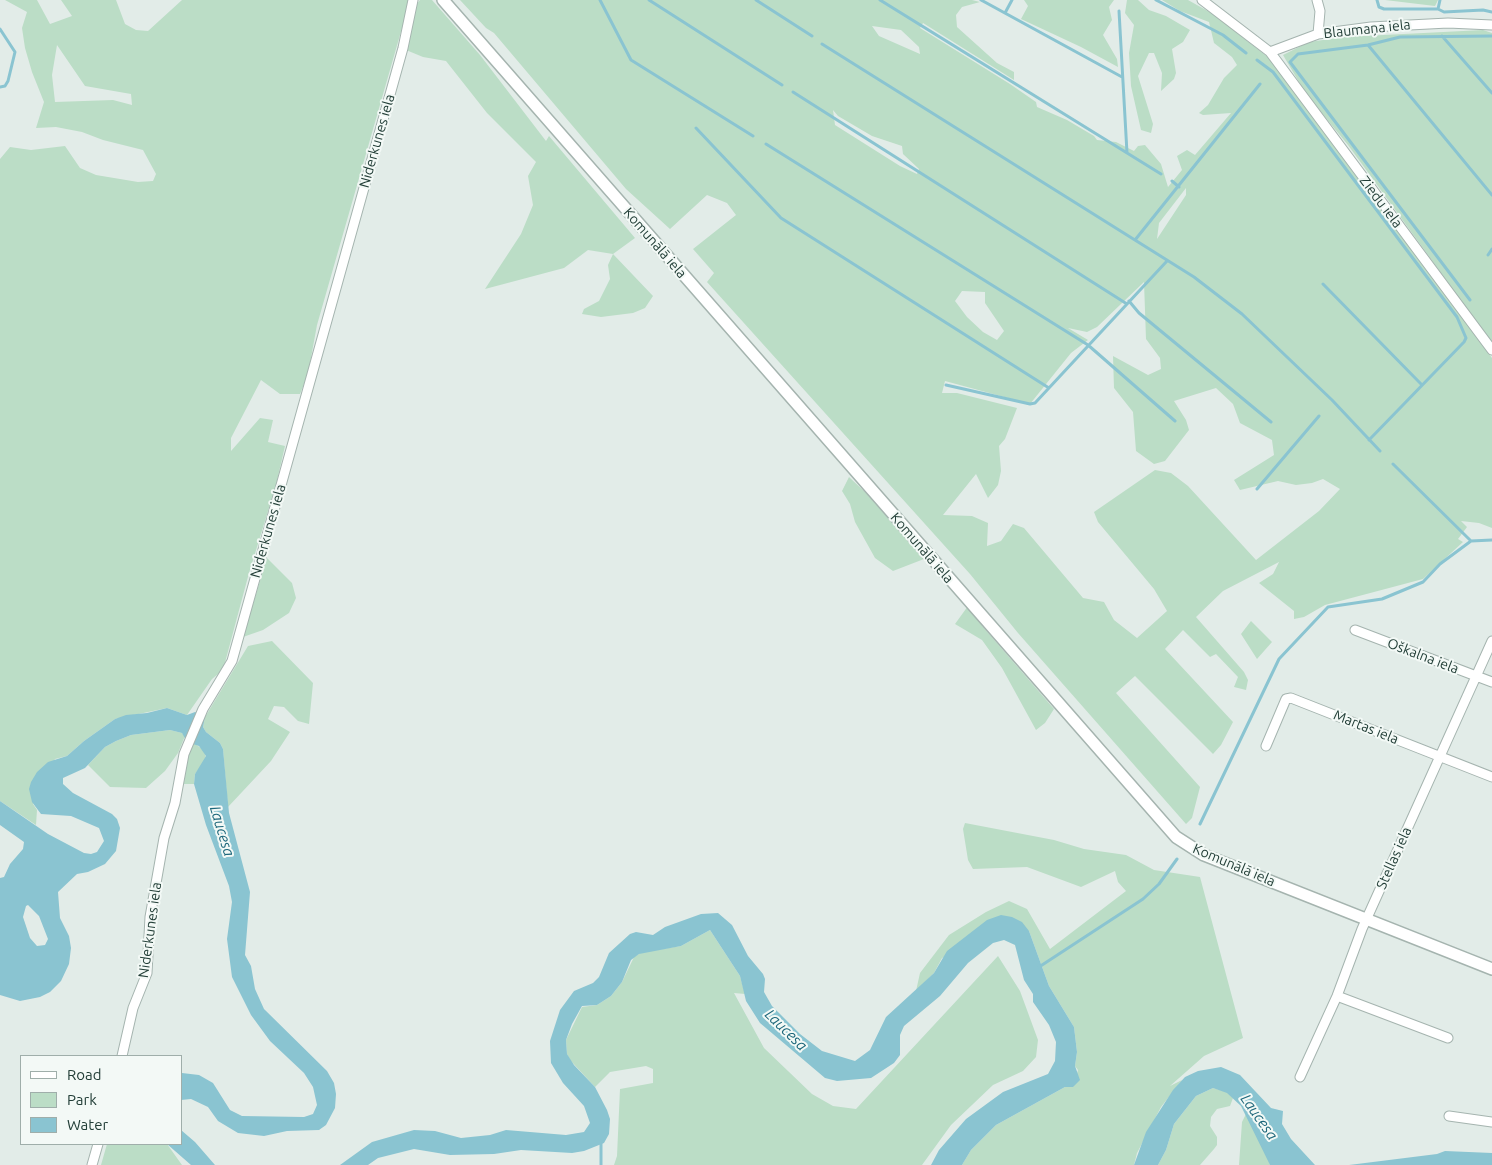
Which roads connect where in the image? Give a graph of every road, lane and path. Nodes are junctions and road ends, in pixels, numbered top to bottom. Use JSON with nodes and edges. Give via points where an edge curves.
{"nodes":[{"id":1,"x":413,"y":0,"type":"edge"},
{"id":2,"x":443,"y":0,"type":"edge"},
{"id":3,"x":1202,"y":0,"type":"edge"},
{"id":4,"x":1318,"y":0,"type":"edge"},
{"id":5,"x":1492,"y":25,"type":"edge"},
{"id":6,"x":1318,"y":34,"type":"junction"},
{"id":7,"x":1270,"y":52,"type":"junction"},
{"id":8,"x":1492,"y":350,"type":"edge"},
{"id":9,"x":1354,"y":630,"type":"dead end"},
{"id":10,"x":1492,"y":641,"type":"edge"},
{"id":11,"x":1476,"y":676,"type":"junction"},
{"id":12,"x":1492,"y":682,"type":"edge"},
{"id":13,"x":1266,"y":746,"type":"dead end"},
{"id":14,"x":1439,"y":757,"type":"junction"},
{"id":15,"x":1492,"y":777,"type":"edge"},
{"id":16,"x":1366,"y":920,"type":"junction"},
{"id":17,"x":1492,"y":969,"type":"edge"},
{"id":18,"x":1337,"y":996,"type":"junction"},
{"id":19,"x":1448,"y":1038,"type":"dead end"},
{"id":20,"x":122,"y":1055,"type":"edge"},
{"id":21,"x":1300,"y":1078,"type":"dead end"},
{"id":22,"x":1449,"y":1116,"type":"dead end"},
{"id":23,"x":1492,"y":1122,"type":"edge"},
{"id":24,"x":98,"y":1145,"type":"edge"},
{"id":25,"x":92,"y":1165,"type":"edge"}],
"edges":[{"from":1,"to":20,"type":"street","name":"Niderkunes iela","via":[[403,48],[232,661],[203,709],[188,746],[161,856],[147,932],[146,973],[133,1008]]},
{"from":2,"to":16,"type":"street","name":"Komunālā iela","via":[[1176,837],[1204,855]]},
{"from":3,"to":7,"type":"street"},
{"from":4,"to":6,"type":"street"},
{"from":5,"to":6,"type":"street","name":"Blaumaņa iela","via":[[1448,22]]},
{"from":6,"to":7,"type":"street","name":"Blaumaņa iela"},
{"from":7,"to":8,"type":"street","name":"Ziedu iela"},
{"from":9,"to":11,"type":"street","name":"Oškalna iela"},
{"from":10,"to":11,"type":"street","name":"Stellas iela"},
{"from":11,"to":12,"type":"street","name":"Oškalna iela"},
{"from":11,"to":14,"type":"street","name":"Stellas iela"},
{"from":13,"to":14,"type":"street","name":"Martas iela","via":[[1286,699],[1291,698]]},
{"from":14,"to":15,"type":"street","name":"Martas iela"},
{"from":14,"to":16,"type":"street","name":"Stellas iela"},
{"from":16,"to":17,"type":"street","name":"Komunālā iela"},
{"from":16,"to":18,"type":"street","name":"Stellas iela"},
{"from":18,"to":19,"type":"street"},
{"from":18,"to":21,"type":"street","name":"Stellas iela"},
{"from":22,"to":23,"type":"street"},
{"from":24,"to":25,"type":"street"}]}
